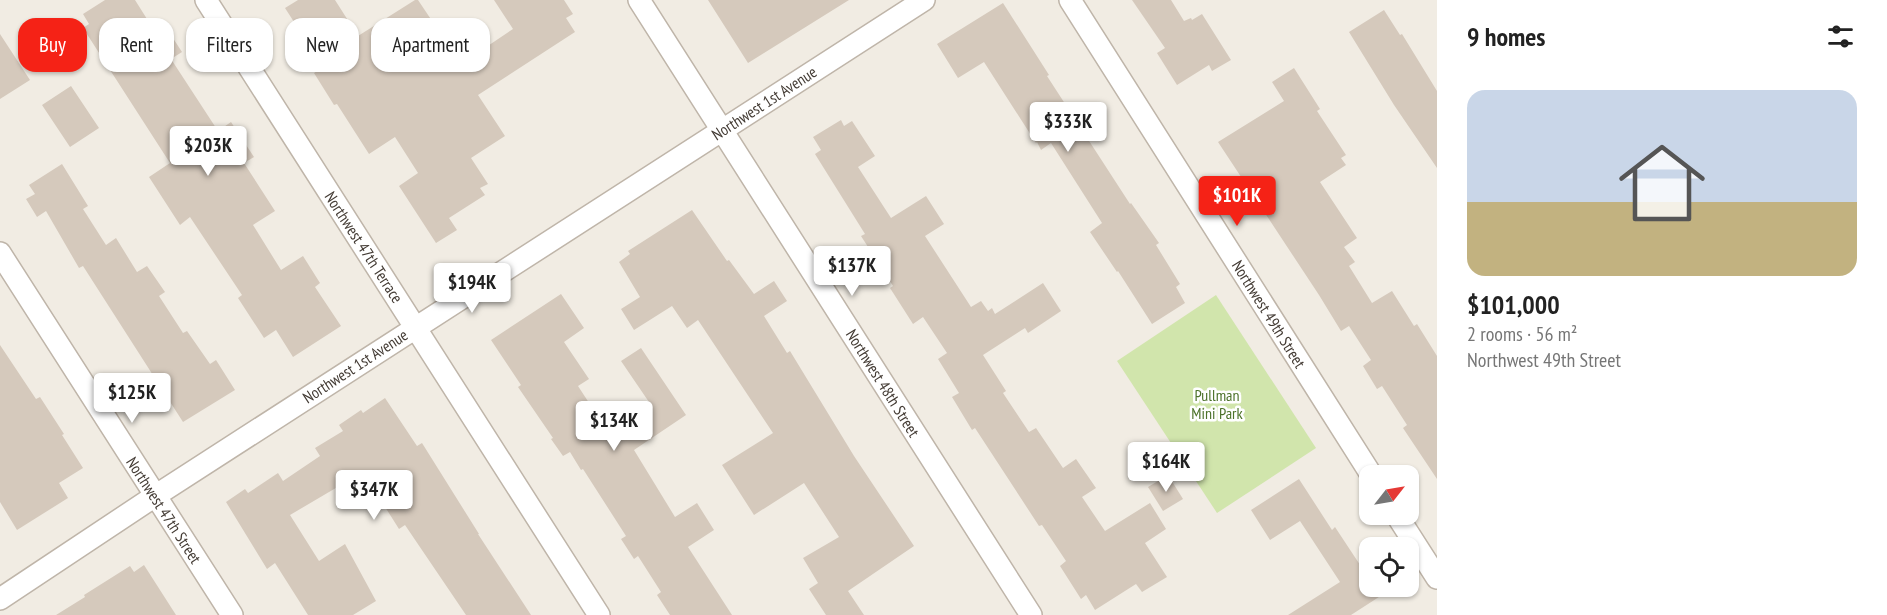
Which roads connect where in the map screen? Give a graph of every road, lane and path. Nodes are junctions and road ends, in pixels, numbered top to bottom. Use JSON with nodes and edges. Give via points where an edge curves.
{"nodes":[{"id":1,"x":206,"y":0,"type":"edge"},
{"id":2,"x":639,"y":0,"type":"edge"},
{"id":3,"x":924,"y":0,"type":"edge"},
{"id":4,"x":1070,"y":0,"type":"edge"},
{"id":5,"x":722,"y":130,"type":"junction"},
{"id":6,"x":0,"y":253,"type":"edge"},
{"id":7,"x":416,"y":327,"type":"junction"},
{"id":8,"x":1365,"y":465,"type":"edge"},
{"id":9,"x":155,"y":496,"type":"junction"},
{"id":10,"x":1403,"y":525,"type":"edge"},
{"id":11,"x":1437,"y":578,"type":"edge"},
{"id":12,"x":0,"y":599,"type":"edge"},
{"id":13,"x":232,"y":615,"type":"edge"},
{"id":14,"x":598,"y":615,"type":"edge"},
{"id":15,"x":1031,"y":615,"type":"edge"}],
"edges":[{"from":1,"to":7,"type":"street","name":"Northwest 47th Terrace"},
{"from":2,"to":5,"type":"street","name":"Northwest 48th Street"},
{"from":3,"to":5,"type":"street","name":"Northwest 1st Avenue"},
{"from":4,"to":8,"type":"street","name":"Northwest 49th Street"},
{"from":5,"to":7,"type":"street","name":"Northwest 1st Avenue"},
{"from":5,"to":15,"type":"street","name":"Northwest 48th Street"},
{"from":6,"to":9,"type":"street","name":"Northwest 47th Street"},
{"from":7,"to":9,"type":"street","name":"Northwest 1st Avenue"},
{"from":7,"to":14,"type":"street","name":"Northwest 47th Terrace"},
{"from":9,"to":12,"type":"street","name":"Northwest 1st Avenue"},
{"from":9,"to":13,"type":"street","name":"Northwest 47th Street"},
{"from":10,"to":11,"type":"street"}]}
